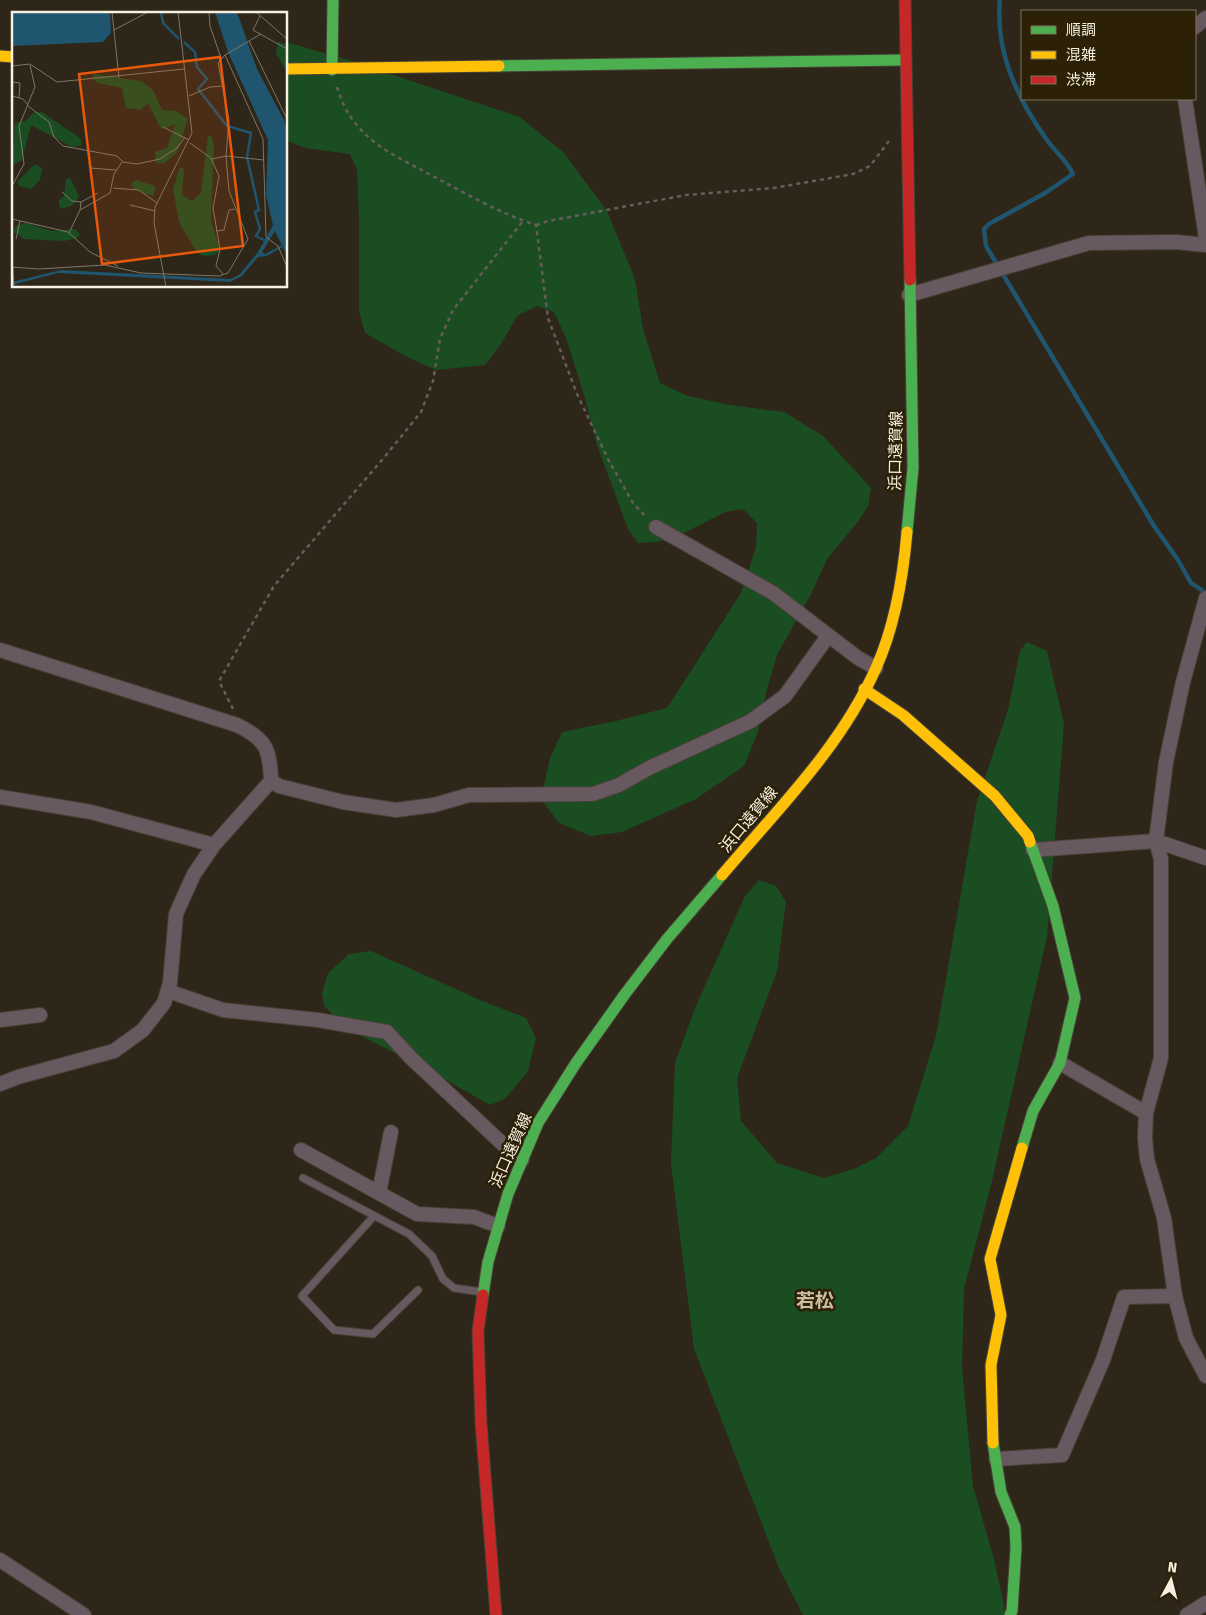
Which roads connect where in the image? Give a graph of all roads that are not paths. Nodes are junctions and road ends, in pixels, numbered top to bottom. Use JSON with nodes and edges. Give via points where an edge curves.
{"nodes":[{"id":1,"x":334,"y":0,"type":"edge"},
{"id":2,"x":905,"y":0,"type":"edge"},
{"id":3,"x":1206,"y":18,"type":"edge"},
{"id":4,"x":1196,"y":26,"type":"edge"},
{"id":5,"x":906,"y":60,"type":"junction"},
{"id":6,"x":288,"y":69,"type":"edge"},
{"id":7,"x":332,"y":70,"type":"junction"},
{"id":8,"x":1185,"y":100,"type":"edge"},
{"id":9,"x":1206,"y":238,"type":"edge"},
{"id":10,"x":1206,"y":245,"type":"edge"},
{"id":11,"x":909,"y":295,"type":"junction"},
{"id":12,"x":656,"y":527,"type":"road end"},
{"id":13,"x":1206,"y":598,"type":"edge"},
{"id":14,"x":828,"y":636,"type":"junction"},
{"id":15,"x":0,"y":650,"type":"edge"},
{"id":16,"x":876,"y":668,"type":"junction"},
{"id":17,"x":864,"y":689,"type":"junction"},
{"id":18,"x":271,"y":781,"type":"junction"},
{"id":19,"x":0,"y":797,"type":"edge"},
{"id":20,"x":1156,"y":841,"type":"junction"},
{"id":21,"x":214,"y":845,"type":"junction"},
{"id":22,"x":1033,"y":850,"type":"junction"},
{"id":23,"x":1206,"y":858,"type":"edge"},
{"id":24,"x":168,"y":991,"type":"junction"},
{"id":25,"x":40,"y":1015,"type":"dead end"},
{"id":26,"x":0,"y":1020,"type":"edge"},
{"id":27,"x":1060,"y":1063,"type":"junction"},
{"id":28,"x":0,"y":1084,"type":"edge"},
{"id":29,"x":1146,"y":1113,"type":"junction"},
{"id":30,"x":391,"y":1132,"type":"dead end"},
{"id":31,"x":301,"y":1150,"type":"dead end"},
{"id":32,"x":522,"y":1160,"type":"junction"},
{"id":33,"x":303,"y":1178,"type":"dead end"},
{"id":34,"x":379,"y":1193,"type":"junction"},
{"id":35,"x":374,"y":1216,"type":"junction"},
{"id":36,"x":498,"y":1226,"type":"junction"},
{"id":37,"x":418,"y":1290,"type":"dead end"},
{"id":38,"x":484,"y":1292,"type":"junction"},
{"id":39,"x":1175,"y":1296,"type":"junction"},
{"id":40,"x":1206,"y":1376,"type":"edge"},
{"id":41,"x":996,"y":1459,"type":"junction"},
{"id":42,"x":0,"y":1560,"type":"edge"},
{"id":43,"x":1206,"y":1603,"type":"edge"},
{"id":44,"x":84,"y":1615,"type":"edge"},
{"id":45,"x":496,"y":1615,"type":"edge"},
{"id":46,"x":1010,"y":1615,"type":"edge"},
{"id":47,"x":1187,"y":1615,"type":"edge"}],
"edges":[{"from":1,"to":7,"type":"main road"},
{"from":2,"to":5,"type":"main road","name":"浜口遠賀線"},
{"from":3,"to":4,"type":"street"},
{"from":5,"to":7,"type":"main road"},
{"from":5,"to":11,"type":"main road","name":"浜口遠賀線"},
{"from":6,"to":7,"type":"main road"},
{"from":8,"to":9,"type":"street"},
{"from":10,"to":11,"type":"street","via":[[1089,243]]},
{"from":11,"to":16,"type":"main road","name":"浜口遠賀線","via":[[913,468],[906,547],[895,613]]},
{"from":12,"to":14,"type":"street","via":[[774,594]]},
{"from":13,"to":20,"type":"street","via":[[1166,762]]},
{"from":14,"to":16,"type":"street"},
{"from":14,"to":18,"type":"street","via":[[784,696],[751,721],[619,785],[592,794],[469,795],[434,805],[396,810],[343,802],[279,786]]},
{"from":15,"to":18,"type":"street","via":[[237,725],[265,744]]},
{"from":16,"to":17,"type":"main road","name":"浜口遠賀線"},
{"from":17,"to":22,"type":"main road","via":[[903,715],[995,796],[1028,836]]},
{"from":17,"to":32,"type":"main road","name":"浜口遠賀線","via":[[823,756],[666,939],[625,994],[538,1122]]},
{"from":18,"to":21,"type":"street"},
{"from":19,"to":21,"type":"street","via":[[91,812]]},
{"from":20,"to":22,"type":"street"},
{"from":20,"to":23,"type":"street"},
{"from":20,"to":29,"type":"street","via":[[1161,859],[1161,1058]]},
{"from":21,"to":24,"type":"street","via":[[194,874],[176,914]]},
{"from":22,"to":27,"type":"main road","via":[[1053,906],[1076,998]]},
{"from":24,"to":28,"type":"street","via":[[164,1003],[143,1030],[114,1051]]},
{"from":24,"to":32,"type":"street","via":[[223,1010],[318,1020],[387,1032]]},
{"from":25,"to":26,"type":"street"},
{"from":27,"to":29,"type":"street"},
{"from":27,"to":41,"type":"main road","via":[[1033,1111],[990,1259],[1001,1315],[991,1364]]},
{"from":29,"to":39,"type":"street","via":[[1147,1159],[1164,1218]]},
{"from":30,"to":34,"type":"street"},
{"from":31,"to":34,"type":"street"},
{"from":32,"to":36,"type":"main road","name":"浜口遠賀線"},
{"from":33,"to":35,"type":"lane"},
{"from":34,"to":36,"type":"street","via":[[416,1214],[474,1217]]},
{"from":35,"to":37,"type":"lane","via":[[302,1296],[334,1330],[373,1334]]},
{"from":35,"to":38,"type":"lane","via":[[409,1234],[432,1256],[443,1279],[454,1288]]},
{"from":36,"to":38,"type":"main road","name":"浜口遠賀線"},
{"from":38,"to":45,"type":"main road","name":"浜口遠賀線","via":[[478,1331]]},
{"from":39,"to":40,"type":"street","via":[[1186,1338]]},
{"from":39,"to":41,"type":"street","via":[[1124,1297],[1103,1360],[1062,1455]]},
{"from":41,"to":46,"type":"main road","via":[[1001,1492],[1015,1527]]},
{"from":42,"to":44,"type":"street"},
{"from":43,"to":47,"type":"street"}]}
